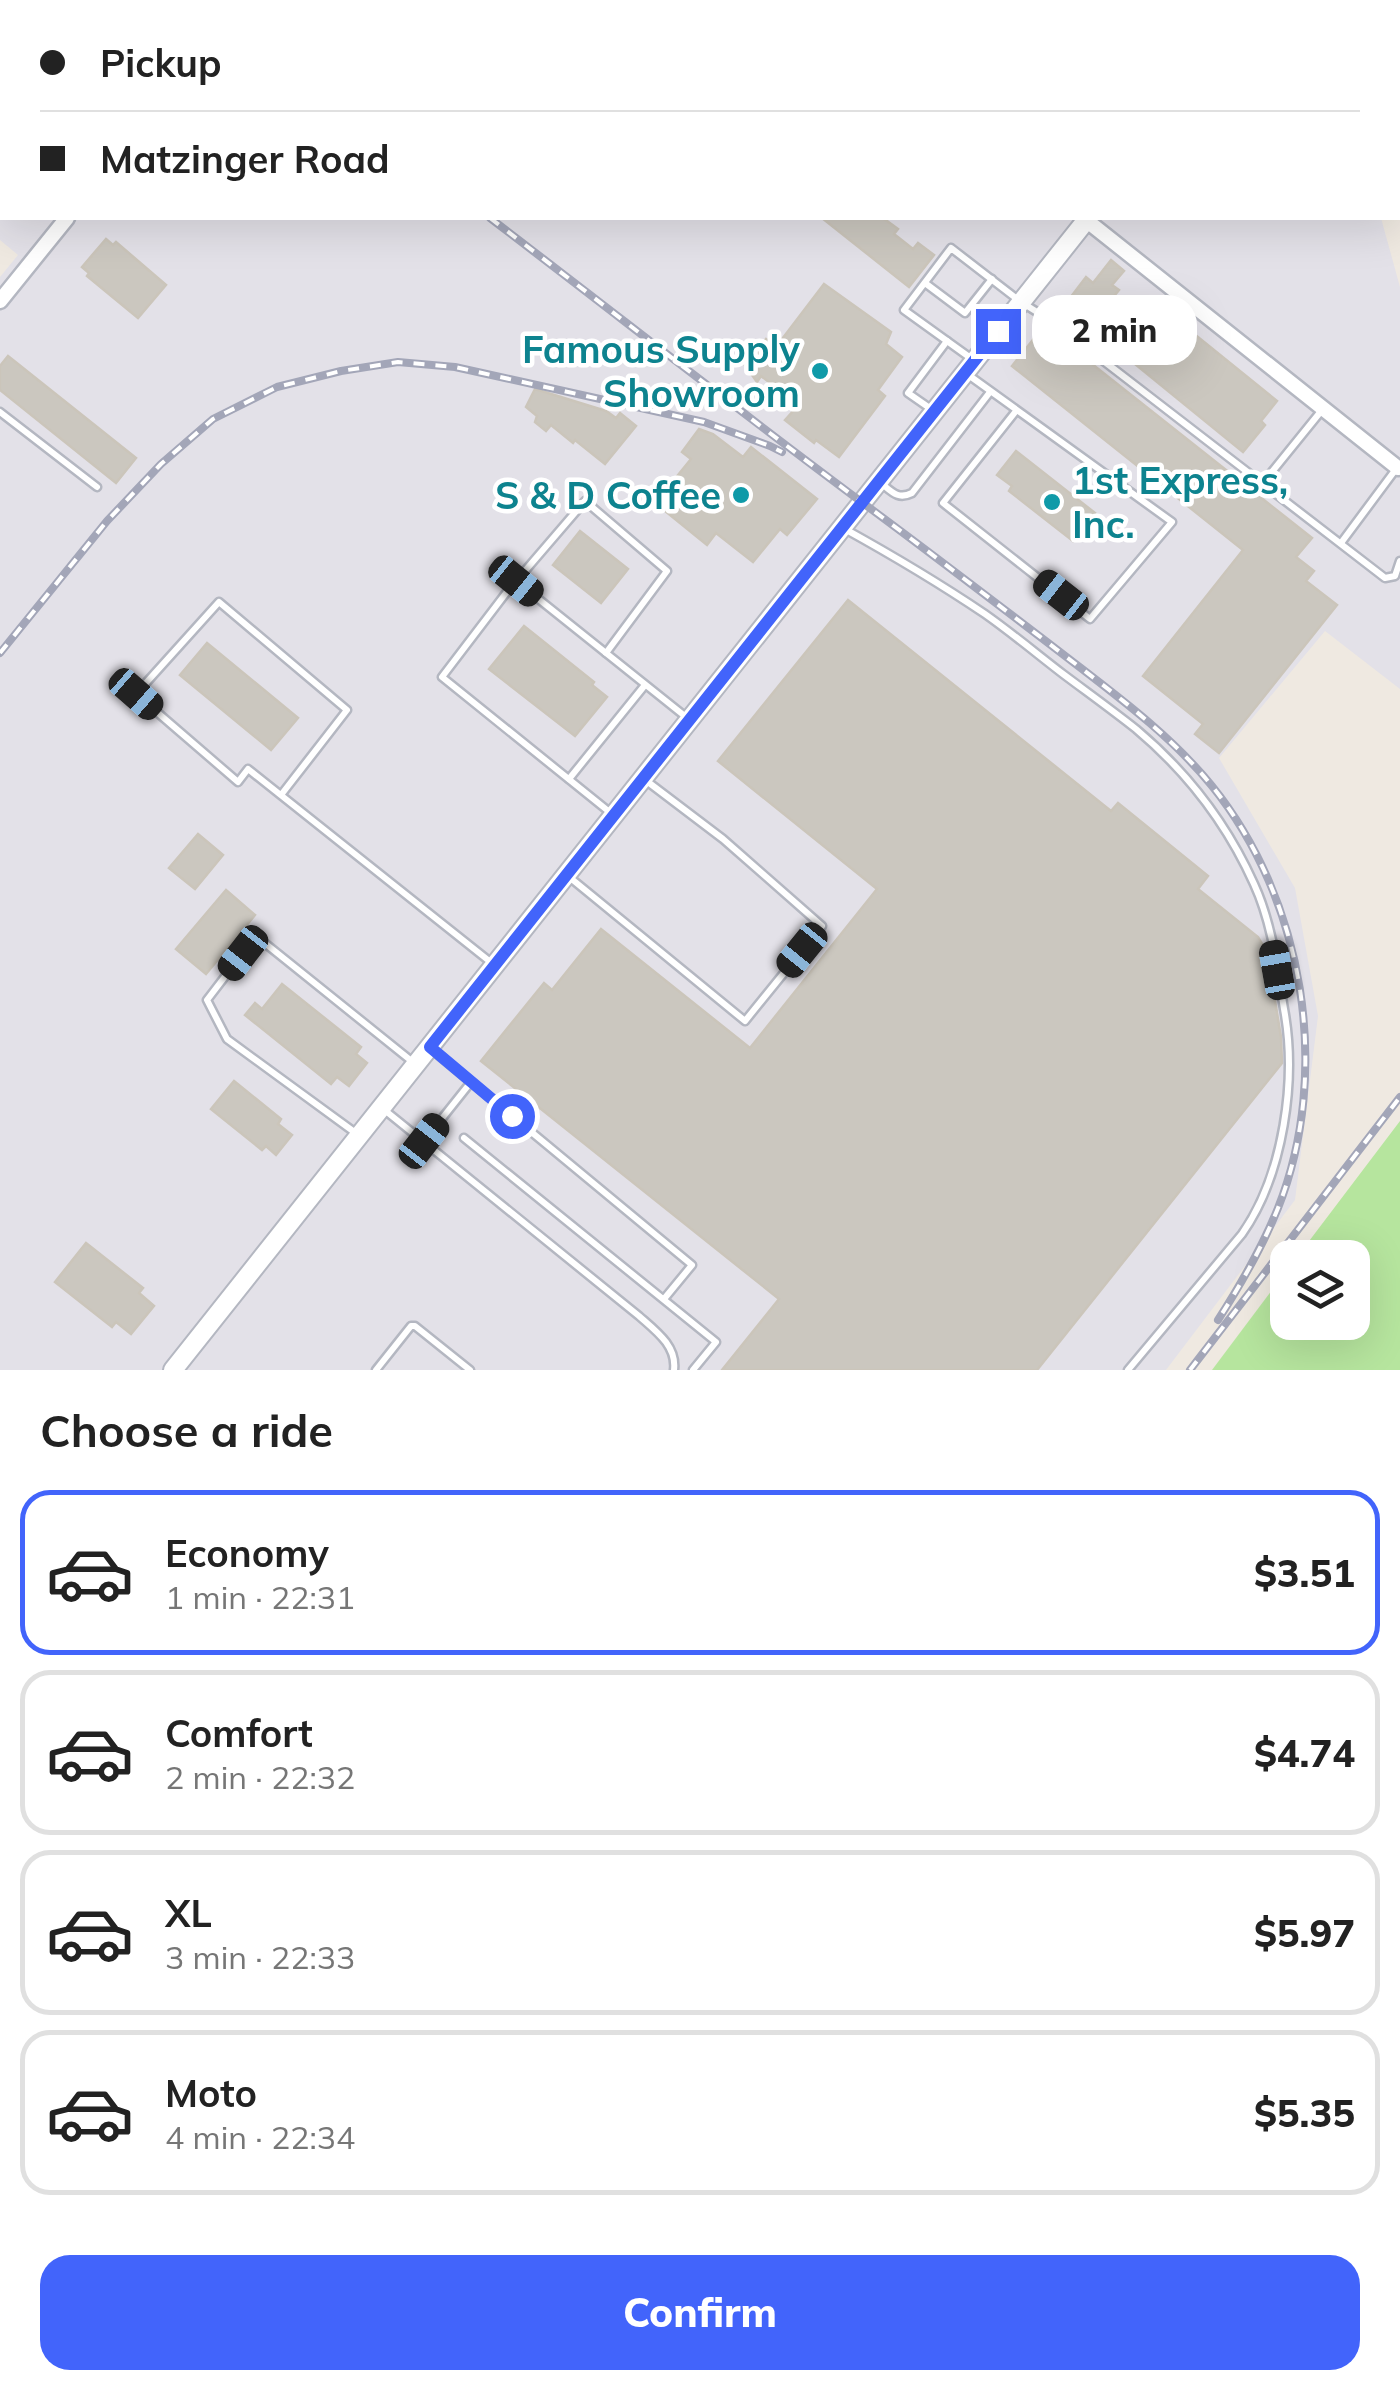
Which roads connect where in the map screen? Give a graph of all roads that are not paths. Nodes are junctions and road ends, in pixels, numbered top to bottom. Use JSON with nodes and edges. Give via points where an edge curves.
{"nodes":[{"id":1,"x":64,"y":220,"type":"edge"},
{"id":2,"x":1086,"y":220,"type":"edge"},
{"id":3,"x":1088,"y":220,"type":"edge"},
{"id":4,"x":992,"y":279,"type":"junction"},
{"id":5,"x":925,"y":282,"type":"junction"},
{"id":6,"x":0,"y":302,"type":"edge"},
{"id":7,"x":1021,"y":302,"type":"junction"},
{"id":8,"x":947,"y":341,"type":"junction"},
{"id":9,"x":970,"y":367,"type":"junction"},
{"id":10,"x":990,"y":392,"type":"junction"},
{"id":11,"x":1323,"y":408,"type":"junction"},
{"id":12,"x":934,"y":411,"type":"junction"},
{"id":13,"x":1016,"y":411,"type":"junction"},
{"id":14,"x":0,"y":412,"type":"edge"},
{"id":15,"x":1399,"y":470,"type":"edge"},
{"id":16,"x":879,"y":481,"type":"junction"},
{"id":17,"x":1263,"y":482,"type":"junction"},
{"id":18,"x":97,"y":487,"type":"dead end"},
{"id":19,"x":842,"y":528,"type":"junction"},
{"id":20,"x":1341,"y":543,"type":"junction"},
{"id":21,"x":1400,"y":561,"type":"edge"},
{"id":22,"x":516,"y":581,"type":"junction"},
{"id":23,"x":606,"y":653,"type":"junction"},
{"id":24,"x":645,"y":685,"type":"junction"},
{"id":25,"x":688,"y":719,"type":"junction"},
{"id":26,"x":643,"y":778,"type":"junction"},
{"id":27,"x":569,"y":779,"type":"junction"},
{"id":28,"x":281,"y":795,"type":"junction"},
{"id":29,"x":613,"y":815,"type":"junction"},
{"id":30,"x":566,"y":874,"type":"junction"},
{"id":31,"x":494,"y":964,"type":"junction"},
{"id":32,"x":430,"y":1047,"type":"junction"},
{"id":33,"x":415,"y":1064,"type":"junction"},
{"id":34,"x":471,"y":1082,"type":"junction"},
{"id":35,"x":381,"y":1108,"type":"junction"},
{"id":36,"x":358,"y":1136,"type":"junction"},
{"id":37,"x":464,"y":1138,"type":"dead end"},
{"id":38,"x":424,"y":1141,"type":"junction"},
{"id":39,"x":664,"y":1299,"type":"junction"},
{"id":40,"x":173,"y":1370,"type":"edge"},
{"id":41,"x":376,"y":1370,"type":"edge"},
{"id":42,"x":470,"y":1370,"type":"edge"},
{"id":43,"x":674,"y":1370,"type":"edge"},
{"id":44,"x":693,"y":1370,"type":"edge"},
{"id":45,"x":1128,"y":1370,"type":"edge"}],
"edges":[{"from":1,"to":6,"type":"street"},
{"from":2,"to":7,"type":"street"},
{"from":3,"to":11,"type":"street"},
{"from":4,"to":5,"type":"lane","via":[[952,248]]},
{"from":4,"to":5,"type":"lane","via":[[965,313]]},
{"from":4,"to":7,"type":"lane"},
{"from":5,"to":8,"type":"lane","via":[[904,310]]},
{"from":7,"to":9,"type":"street"},
{"from":7,"to":17,"type":"lane"},
{"from":8,"to":9,"type":"lane"},
{"from":8,"to":12,"type":"lane","via":[[908,393]]},
{"from":9,"to":10,"type":"lane"},
{"from":9,"to":12,"type":"street"},
{"from":10,"to":13,"type":"lane"},
{"from":10,"to":16,"type":"lane","via":[[912,493],[897,496]]},
{"from":11,"to":15,"type":"street"},
{"from":11,"to":17,"type":"lane"},
{"from":12,"to":16,"type":"street"},
{"from":13,"to":13,"type":"lane","via":[[1172,522],[1090,618],[943,503]]},
{"from":14,"to":18,"type":"lane"},
{"from":15,"to":20,"type":"lane"},
{"from":16,"to":19,"type":"street"},
{"from":17,"to":20,"type":"lane"},
{"from":19,"to":25,"type":"street"},
{"from":19,"to":45,"type":"lane","via":[[989,617],[1137,730],[1204,799],[1263,908],[1291,1073],[1263,1200]]},
{"from":20,"to":21,"type":"lane","via":[[1385,578],[1395,576]]},
{"from":22,"to":23,"type":"lane"},
{"from":22,"to":23,"type":"lane","via":[[585,501],[667,571]]},
{"from":22,"to":27,"type":"lane","via":[[442,677]]},
{"from":23,"to":24,"type":"lane"},
{"from":24,"to":25,"type":"lane"},
{"from":24,"to":27,"type":"lane"},
{"from":25,"to":26,"type":"street"},
{"from":26,"to":29,"type":"street"},
{"from":26,"to":30,"type":"lane","via":[[822,926],[745,1021]]},
{"from":27,"to":29,"type":"lane"},
{"from":28,"to":28,"type":"lane","via":[[248,769],[238,782],[136,694],[218,602],[347,710]]},
{"from":28,"to":31,"type":"lane"},
{"from":29,"to":30,"type":"street"},
{"from":30,"to":31,"type":"street"},
{"from":31,"to":32,"type":"street"},
{"from":32,"to":33,"type":"street"},
{"from":32,"to":34,"type":"lane"},
{"from":33,"to":35,"type":"street"},
{"from":33,"to":36,"type":"lane","via":[[256,936],[208,1000],[227,1039]]},
{"from":34,"to":38,"type":"lane"},
{"from":34,"to":39,"type":"lane","via":[[692,1265]]},
{"from":35,"to":36,"type":"street"},
{"from":35,"to":38,"type":"lane"},
{"from":36,"to":40,"type":"street"},
{"from":37,"to":39,"type":"lane"},
{"from":38,"to":43,"type":"lane","via":[[664,1339],[676,1358]]},
{"from":39,"to":44,"type":"lane","via":[[716,1342]]},
{"from":41,"to":42,"type":"lane","via":[[411,1326]]}]}
